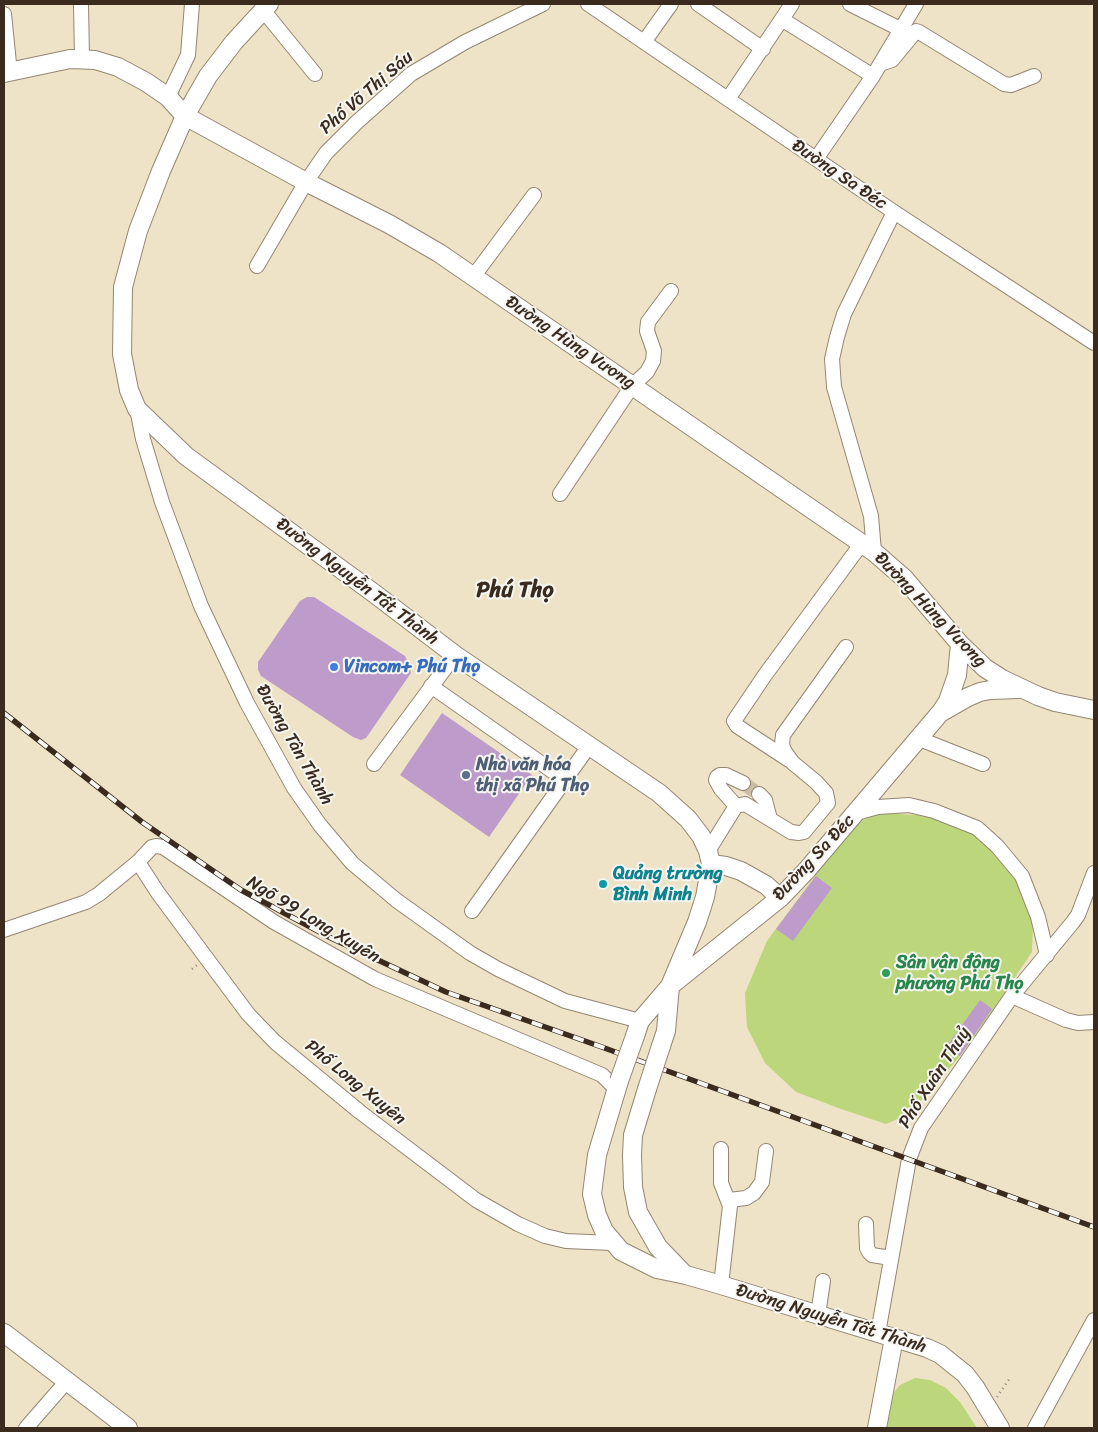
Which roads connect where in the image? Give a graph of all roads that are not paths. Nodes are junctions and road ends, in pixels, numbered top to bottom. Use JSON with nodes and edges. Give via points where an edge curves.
{"nodes":[{"id":1,"x":81,"y":4,"type":"edge"},
{"id":2,"x":192,"y":4,"type":"edge"},
{"id":3,"x":543,"y":4,"type":"edge"},
{"id":4,"x":588,"y":4,"type":"edge"},
{"id":5,"x":671,"y":4,"type":"edge"},
{"id":6,"x":698,"y":4,"type":"edge"},
{"id":7,"x":792,"y":4,"type":"edge"},
{"id":8,"x":850,"y":4,"type":"edge"},
{"id":9,"x":916,"y":4,"type":"edge"},
{"id":10,"x":266,"y":7,"type":"edge"},
{"id":11,"x":4,"y":14,"type":"edge"},
{"id":12,"x":783,"y":20,"type":"junction"},
{"id":13,"x":900,"y":29,"type":"junction"},
{"id":14,"x":644,"y":42,"type":"junction"},
{"id":15,"x":763,"y":49,"type":"junction"},
{"id":16,"x":82,"y":58,"type":"junction"},
{"id":17,"x":880,"y":63,"type":"junction"},
{"id":18,"x":7,"y":73,"type":"edge"},
{"id":19,"x":315,"y":74,"type":"dead end"},
{"id":20,"x":873,"y":76,"type":"junction"},
{"id":21,"x":1034,"y":76,"type":"dead end"},
{"id":22,"x":168,"y":96,"type":"junction"},
{"id":23,"x":728,"y":99,"type":"junction"},
{"id":24,"x":185,"y":116,"type":"junction"},
{"id":25,"x":816,"y":160,"type":"junction"},
{"id":26,"x":306,"y":182,"type":"junction"},
{"id":27,"x":534,"y":195,"type":"dead end"},
{"id":28,"x":894,"y":212,"type":"junction"},
{"id":29,"x":257,"y":266,"type":"dead end"},
{"id":30,"x":473,"y":276,"type":"junction"},
{"id":31,"x":671,"y":291,"type":"dead end"},
{"id":32,"x":1094,"y":343,"type":"edge"},
{"id":33,"x":632,"y":386,"type":"junction"},
{"id":34,"x":136,"y":409,"type":"junction"},
{"id":35,"x":560,"y":494,"type":"dead end"},
{"id":36,"x":868,"y":547,"type":"junction"},
{"id":37,"x":960,"y":644,"type":"junction"},
{"id":38,"x":846,"y":647,"type":"dead end"},
{"id":39,"x":455,"y":655,"type":"junction"},
{"id":40,"x":431,"y":686,"type":"junction"},
{"id":41,"x":1022,"y":689,"type":"junction"},
{"id":42,"x":1094,"y":710,"type":"edge"},
{"id":43,"x":940,"y":713,"type":"junction"},
{"id":44,"x":917,"y":738,"type":"junction"},
{"id":45,"x":589,"y":746,"type":"junction"},
{"id":46,"x":793,"y":763,"type":"junction"},
{"id":47,"x":374,"y":764,"type":"dead end"},
{"id":48,"x":983,"y":764,"type":"dead end"},
{"id":49,"x":565,"y":780,"type":"junction"},
{"id":50,"x":743,"y":782,"type":"tunnel mouth"},
{"id":51,"x":760,"y":794,"type":"tunnel mouth"},
{"id":52,"x":736,"y":806,"type":"junction"},
{"id":53,"x":856,"y":813,"type":"junction"},
{"id":54,"x":770,"y":819,"type":"junction"},
{"id":55,"x":709,"y":858,"type":"junction"},
{"id":56,"x":138,"y":862,"type":"junction"},
{"id":57,"x":1094,"y":873,"type":"edge"},
{"id":58,"x":780,"y":898,"type":"junction"},
{"id":59,"x":472,"y":911,"type":"dead end"},
{"id":60,"x":4,"y":930,"type":"edge"},
{"id":61,"x":1046,"y":955,"type":"junction"},
{"id":62,"x":670,"y":986,"type":"junction"},
{"id":63,"x":1012,"y":996,"type":"junction"},
{"id":64,"x":1094,"y":1022,"type":"edge"},
{"id":65,"x":638,"y":1028,"type":"junction"},
{"id":66,"x":618,"y":1085,"type":"junction"},
{"id":67,"x":721,"y":1149,"type":"dead end"},
{"id":68,"x":766,"y":1151,"type":"dead end"},
{"id":69,"x":729,"y":1200,"type":"junction"},
{"id":70,"x":866,"y":1224,"type":"dead end"},
{"id":71,"x":612,"y":1243,"type":"junction"},
{"id":72,"x":891,"y":1258,"type":"junction"},
{"id":73,"x":686,"y":1275,"type":"junction"},
{"id":74,"x":823,"y":1281,"type":"dead end"},
{"id":75,"x":721,"y":1285,"type":"junction"},
{"id":76,"x":818,"y":1315,"type":"junction"},
{"id":77,"x":1094,"y":1320,"type":"edge"},
{"id":78,"x":4,"y":1333,"type":"edge"},
{"id":79,"x":886,"y":1336,"type":"junction"},
{"id":80,"x":67,"y":1381,"type":"junction"},
{"id":81,"x":26,"y":1428,"type":"edge"},
{"id":82,"x":128,"y":1428,"type":"edge"},
{"id":83,"x":877,"y":1428,"type":"edge"},
{"id":84,"x":1000,"y":1428,"type":"edge"},
{"id":85,"x":1035,"y":1428,"type":"edge"}],
"edges":[{"from":1,"to":16,"type":"street"},
{"from":2,"to":22,"type":"street","via":[[188,55]]},
{"from":3,"to":26,"type":"street","name":"Phố Võ Thị Sáu","via":[[465,42],[411,74],[326,153]]},
{"from":4,"to":14,"type":"street","name":"Đường Sa Đéc"},
{"from":5,"to":14,"type":"street"},
{"from":6,"to":15,"type":"street"},
{"from":7,"to":12,"type":"street"},
{"from":8,"to":13,"type":"street"},
{"from":9,"to":13,"type":"street"},
{"from":10,"to":19,"type":"street"},
{"from":10,"to":24,"type":"main road","name":"Đường Nguyễn Tất Thành","via":[[208,76]]},
{"from":11,"to":18,"type":"street"},
{"from":12,"to":15,"type":"street"},
{"from":12,"to":20,"type":"street"},
{"from":13,"to":17,"type":"street"},
{"from":14,"to":23,"type":"street","name":"Đường Sa Đéc"},
{"from":15,"to":23,"type":"street"},
{"from":16,"to":18,"type":"main road","name":"Đường Hùng Vương"},
{"from":16,"to":22,"type":"main road","name":"Đường Hùng Vương","via":[[118,67]]},
{"from":17,"to":20,"type":"street"},
{"from":17,"to":21,"type":"street","via":[[892,60],[916,31],[1004,84],[1011,85]]},
{"from":20,"to":25,"type":"street"},
{"from":22,"to":24,"type":"main road","name":"Đường Hùng Vương"},
{"from":23,"to":25,"type":"street","name":"Đường Sa Đéc"},
{"from":24,"to":26,"type":"main road","name":"Đường Hùng Vương"},
{"from":24,"to":34,"type":"main road","name":"Đường Nguyễn Tất Thành","via":[[138,231],[123,287],[122,354]]},
{"from":25,"to":28,"type":"street","name":"Đường Sa Đéc"},
{"from":26,"to":29,"type":"street","name":"Phố Võ Thị Sáu"},
{"from":26,"to":30,"type":"main road","name":"Đường Hùng Vương","via":[[389,224]]},
{"from":27,"to":30,"type":"street"},
{"from":28,"to":32,"type":"street"},
{"from":28,"to":36,"type":"street","name":"Đường Sa Đéc","via":[[844,314],[832,359],[834,387],[871,516]]},
{"from":30,"to":33,"type":"main road","name":"Đường Hùng Vương"},
{"from":31,"to":33,"type":"street","via":[[648,322],[653,361]]},
{"from":33,"to":35,"type":"street"},
{"from":33,"to":36,"type":"main road","name":"Đường Hùng Vương"},
{"from":34,"to":39,"type":"main road","name":"Đường Nguyễn Tất Thành","via":[[186,456]]},
{"from":34,"to":65,"type":"street","name":"Đường Tân Thành","via":[[162,502],[201,606],[246,703],[294,788],[320,825],[352,863],[396,900],[470,953],[564,1001]]},
{"from":36,"to":37,"type":"main road","name":"Đường Hùng Vương","via":[[904,578]]},
{"from":36,"to":46,"type":"street","via":[[765,676],[734,721]]},
{"from":37,"to":41,"type":"main road","name":"Đường Hùng Vương","via":[[985,668]]},
{"from":37,"to":43,"type":"main road","name":"Đường Sa Đéc","via":[[957,675]]},
{"from":38,"to":46,"type":"street","via":[[782,735],[782,745]]},
{"from":39,"to":40,"type":"street"},
{"from":39,"to":45,"type":"main road","name":"Đường Nguyễn Tất Thành"},
{"from":40,"to":47,"type":"street"},
{"from":40,"to":49,"type":"street"},
{"from":41,"to":42,"type":"main road","name":"Đường Hùng Vương","via":[[1055,702]]},
{"from":41,"to":43,"type":"main road","name":"Đường Sa Đéc","via":[[980,692]]},
{"from":43,"to":44,"type":"main road","name":"Đường Sa Đéc"},
{"from":44,"to":48,"type":"street"},
{"from":44,"to":53,"type":"main road","name":"Đường Sa Đéc"},
{"from":45,"to":49,"type":"street"},
{"from":45,"to":55,"type":"main road","name":"Đường Nguyễn Tất Thành","via":[[659,793],[688,819],[701,836]]},
{"from":46,"to":54,"type":"street","via":[[826,793],[828,803],[804,832],[791,832]]},
{"from":49,"to":59,"type":"street"},
{"from":50,"to":52,"type":"street","via":[[726,775],[716,778]]},
{"from":51,"to":54,"type":"street"},
{"from":52,"to":54,"type":"street","via":[[746,804]]},
{"from":52,"to":55,"type":"street"},
{"from":53,"to":58,"type":"main road","name":"Đường Sa Đéc"},
{"from":53,"to":61,"type":"street","via":[[909,805],[977,828],[1022,876],[1038,917]]},
{"from":55,"to":58,"type":"main road","via":[[748,874]]},
{"from":55,"to":62,"type":"main road","via":[[705,897]]},
{"from":56,"to":60,"type":"street","name":"Ngõ 99 Long Xuyên","via":[[86,902]]},
{"from":56,"to":66,"type":"street","name":"Ngõ 99 Long Xuyên","via":[[152,847],[163,847],[274,922],[375,979],[602,1075]]},
{"from":56,"to":71,"type":"street","name":"Phố Long Xuyên","via":[[248,1014],[275,1042],[360,1112],[476,1200],[518,1224],[566,1241]]},
{"from":57,"to":61,"type":"street","name":"Phố Xuân Thuỷ","via":[[1078,915]]},
{"from":58,"to":62,"type":"main road","name":"Đường Sa Đéc"},
{"from":61,"to":63,"type":"street","name":"Phố Xuân Thuỷ"},
{"from":62,"to":65,"type":"main road"},
{"from":62,"to":73,"type":"main road","name":"Đường Nguyễn Tất Thành","bridge":true,"via":[[666,1031],[633,1135],[633,1187],[638,1212],[658,1248]]},
{"from":63,"to":64,"type":"street","via":[[1066,1020]]},
{"from":63,"to":72,"type":"street","name":"Phố Xuân Thuỷ","via":[[921,1128],[909,1159]]},
{"from":65,"to":66,"type":"main road","name":"Đường Nguyễn Tất Thành","bridge":true},
{"from":66,"to":71,"type":"main road","name":"Đường Nguyễn Tất Thành","via":[[598,1155],[592,1194],[597,1215]]},
{"from":67,"to":69,"type":"street","via":[[720,1178]]},
{"from":68,"to":69,"type":"street","via":[[762,1182],[754,1194]]},
{"from":69,"to":75,"type":"street"},
{"from":70,"to":72,"type":"street","via":[[869,1252]]},
{"from":71,"to":73,"type":"main road","name":"Đường Nguyễn Tất Thành","via":[[657,1269]]},
{"from":72,"to":79,"type":"street","name":"Phố Xuân Thuỷ"},
{"from":73,"to":75,"type":"main road","name":"Đường Nguyễn Tất Thành"},
{"from":74,"to":76,"type":"street"},
{"from":75,"to":76,"type":"main road","name":"Đường Nguyễn Tất Thành"},
{"from":76,"to":79,"type":"main road","name":"Đường Nguyễn Tất Thành"},
{"from":77,"to":85,"type":"street"},
{"from":78,"to":80,"type":"main road"},
{"from":79,"to":83,"type":"main road"},
{"from":79,"to":84,"type":"main road","name":"Đường Nguyễn Tất Thành","via":[[940,1354],[965,1374]]},
{"from":80,"to":81,"type":"street"},
{"from":80,"to":82,"type":"main road"}]}
